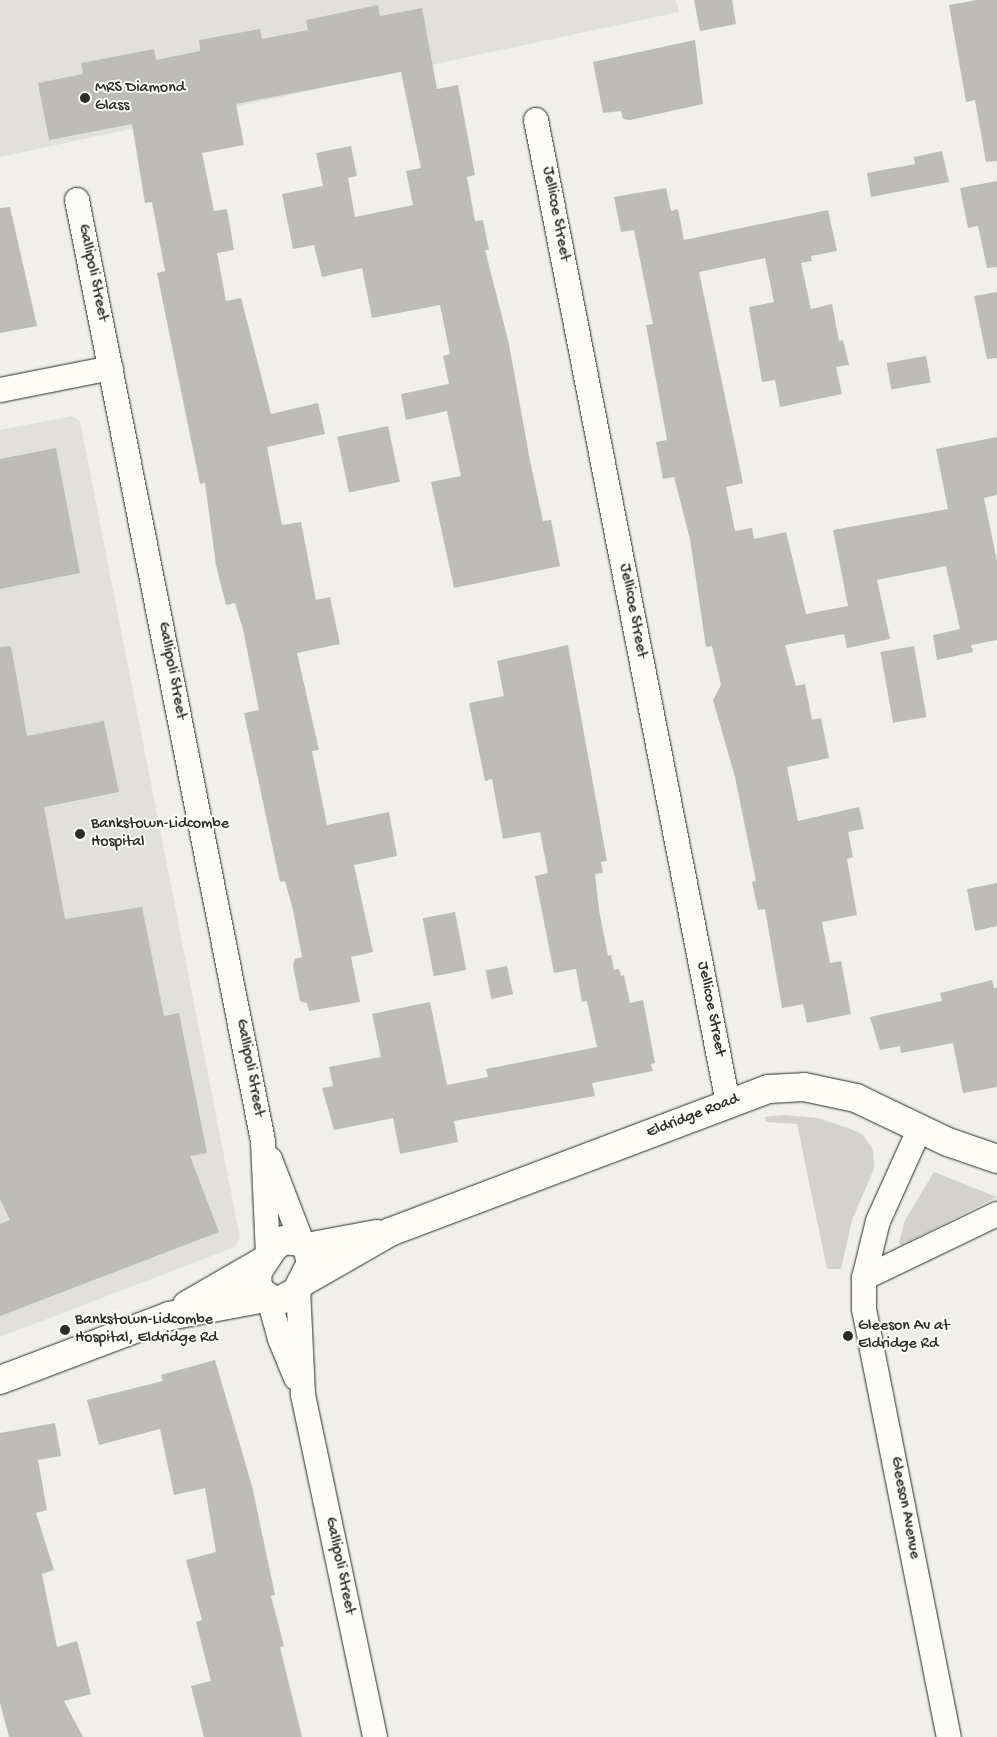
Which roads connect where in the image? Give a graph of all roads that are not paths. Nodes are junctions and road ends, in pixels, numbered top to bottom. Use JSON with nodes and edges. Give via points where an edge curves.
{"nodes":[{"id":1,"x":536,"y":120,"type":"dead end"},
{"id":2,"x":77,"y":200,"type":"dead end"},
{"id":3,"x":112,"y":368,"type":"junction"},
{"id":4,"x":0,"y":390,"type":"edge"},
{"id":5,"x":728,"y":1103,"type":"junction"},
{"id":6,"x":920,"y":1128,"type":"junction"},
{"id":7,"x":263,"y":1142,"type":"junction"},
{"id":8,"x":997,"y":1159,"type":"edge"},
{"id":9,"x":997,"y":1214,"type":"edge"},
{"id":10,"x":390,"y":1232,"type":"junction"},
{"id":11,"x":305,"y":1246,"type":"junction"},
{"id":12,"x":266,"y":1257,"type":"junction"},
{"id":13,"x":864,"y":1278,"type":"junction"},
{"id":14,"x":300,"y":1286,"type":"junction"},
{"id":15,"x":267,"y":1299,"type":"junction"},
{"id":16,"x":169,"y":1316,"type":"junction"},
{"id":17,"x":0,"y":1380,"type":"edge"},
{"id":18,"x":304,"y":1396,"type":"junction"},
{"id":19,"x":375,"y":1737,"type":"edge"},
{"id":20,"x":949,"y":1737,"type":"edge"}],
"edges":[{"from":1,"to":5,"type":"street","name":"Jellicoe Street"},
{"from":2,"to":3,"type":"street","name":"Gallipoli Street"},
{"from":3,"to":4,"type":"street"},
{"from":3,"to":7,"type":"street","name":"Gallipoli Street"},
{"from":5,"to":6,"type":"street","name":"Eldridge Road","via":[[787,1087],[821,1089],[856,1098]]},
{"from":5,"to":10,"type":"street","name":"Eldridge Road"},
{"from":6,"to":8,"type":"street","name":"Eldridge Road"},
{"from":6,"to":13,"type":"street","name":"Gleeson Avenue","via":[[878,1221]]},
{"from":7,"to":11,"type":"street","name":"Gallipoli Street"},
{"from":7,"to":12,"type":"street","name":"Gallipoli Street"},
{"from":9,"to":13,"type":"street"},
{"from":10,"to":11,"type":"street","name":"Eldridge Road"},
{"from":10,"to":14,"type":"street","name":"Eldridge Road"},
{"from":11,"to":12,"type":"street","via":[[284,1240]]},
{"from":11,"to":14,"type":"street","via":[[312,1263]]},
{"from":12,"to":15,"type":"street","via":[[256,1282]]},
{"from":12,"to":16,"type":"street"},
{"from":13,"to":20,"type":"street","name":"Gleeson Avenue","via":[[864,1309]]},
{"from":14,"to":15,"type":"street","via":[[283,1301]]},
{"from":14,"to":18,"type":"street","name":"Gallipoli Street"},
{"from":15,"to":16,"type":"street"},
{"from":15,"to":18,"type":"street","name":"Gallipoli Street"},
{"from":16,"to":17,"type":"street"},
{"from":18,"to":19,"type":"street","name":"Gallipoli Street"}]}
